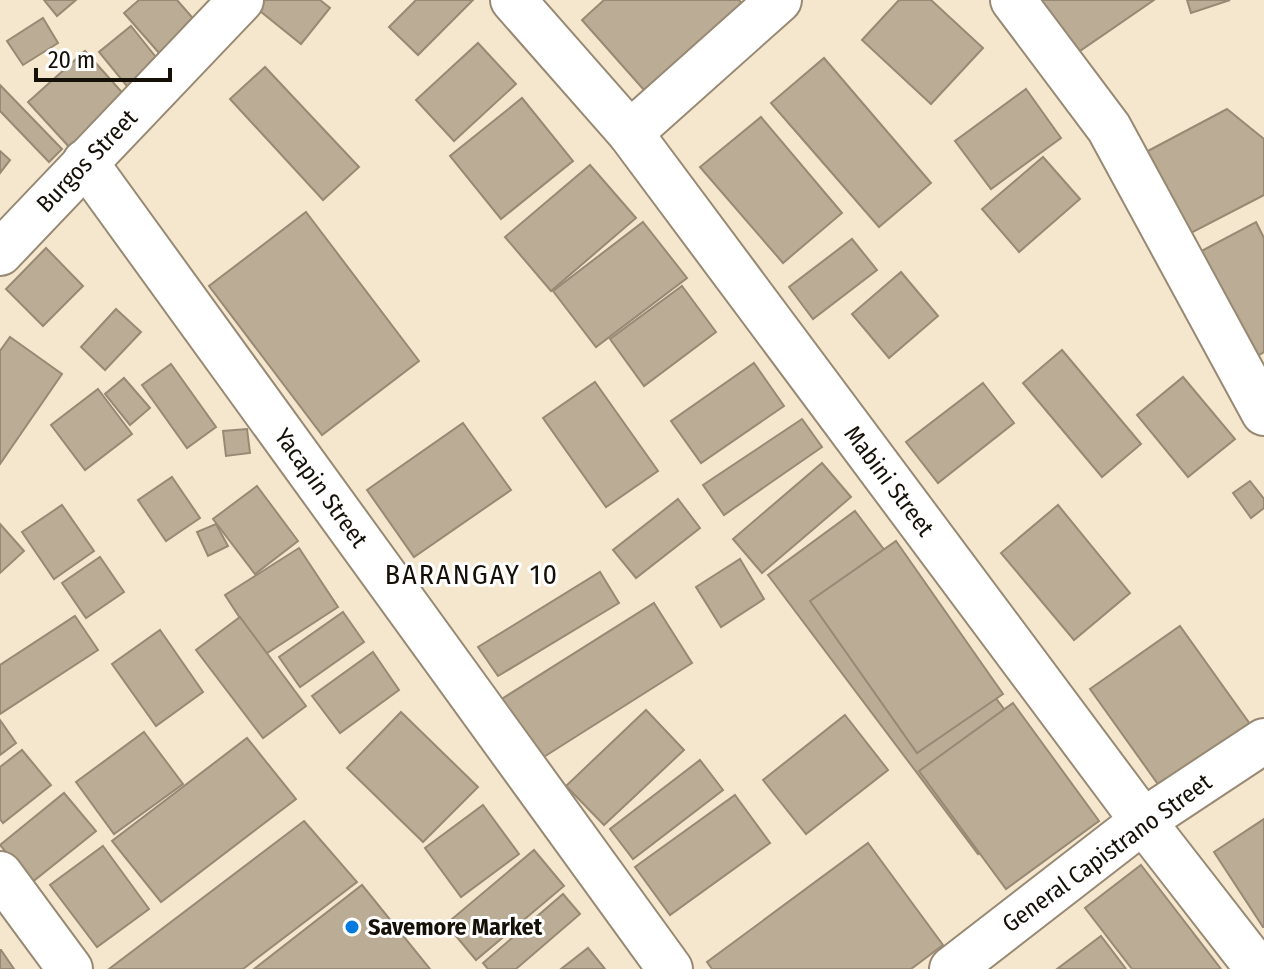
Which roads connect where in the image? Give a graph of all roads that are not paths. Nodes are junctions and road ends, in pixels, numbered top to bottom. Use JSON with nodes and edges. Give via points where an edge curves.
{"nodes":[{"id":1,"x":241,"y":0,"type":"edge"},
{"id":2,"x":513,"y":0,"type":"edge"},
{"id":3,"x":779,"y":0,"type":"edge"},
{"id":4,"x":1013,"y":0,"type":"edge"},
{"id":5,"x":630,"y":133,"type":"junction"},
{"id":6,"x":85,"y":162,"type":"junction"},
{"id":7,"x":0,"y":253,"type":"edge"},
{"id":8,"x":1264,"y":413,"type":"edge"},
{"id":9,"x":1264,"y":741,"type":"edge"},
{"id":10,"x":1143,"y":821,"type":"junction"},
{"id":11,"x":0,"y":874,"type":"edge"},
{"id":12,"x":70,"y":969,"type":"edge"},
{"id":13,"x":670,"y":969,"type":"edge"},
{"id":14,"x":952,"y":969,"type":"edge"},
{"id":15,"x":1258,"y":969,"type":"edge"}],
"edges":[{"from":1,"to":6,"type":"street","name":"Burgos Street"},
{"from":2,"to":5,"type":"street","name":"Mabini Street"},
{"from":3,"to":5,"type":"street"},
{"from":4,"to":8,"type":"street","via":[[1109,128]]},
{"from":5,"to":10,"type":"street","name":"Mabini Street"},
{"from":6,"to":7,"type":"street","name":"Burgos Street"},
{"from":6,"to":13,"type":"street","name":"Yacapin Street"},
{"from":9,"to":10,"type":"street","name":"General Capistrano Street"},
{"from":10,"to":14,"type":"street","name":"General Capistrano Street"},
{"from":10,"to":15,"type":"street","name":"Mabini Street"},
{"from":11,"to":12,"type":"street"}]}
